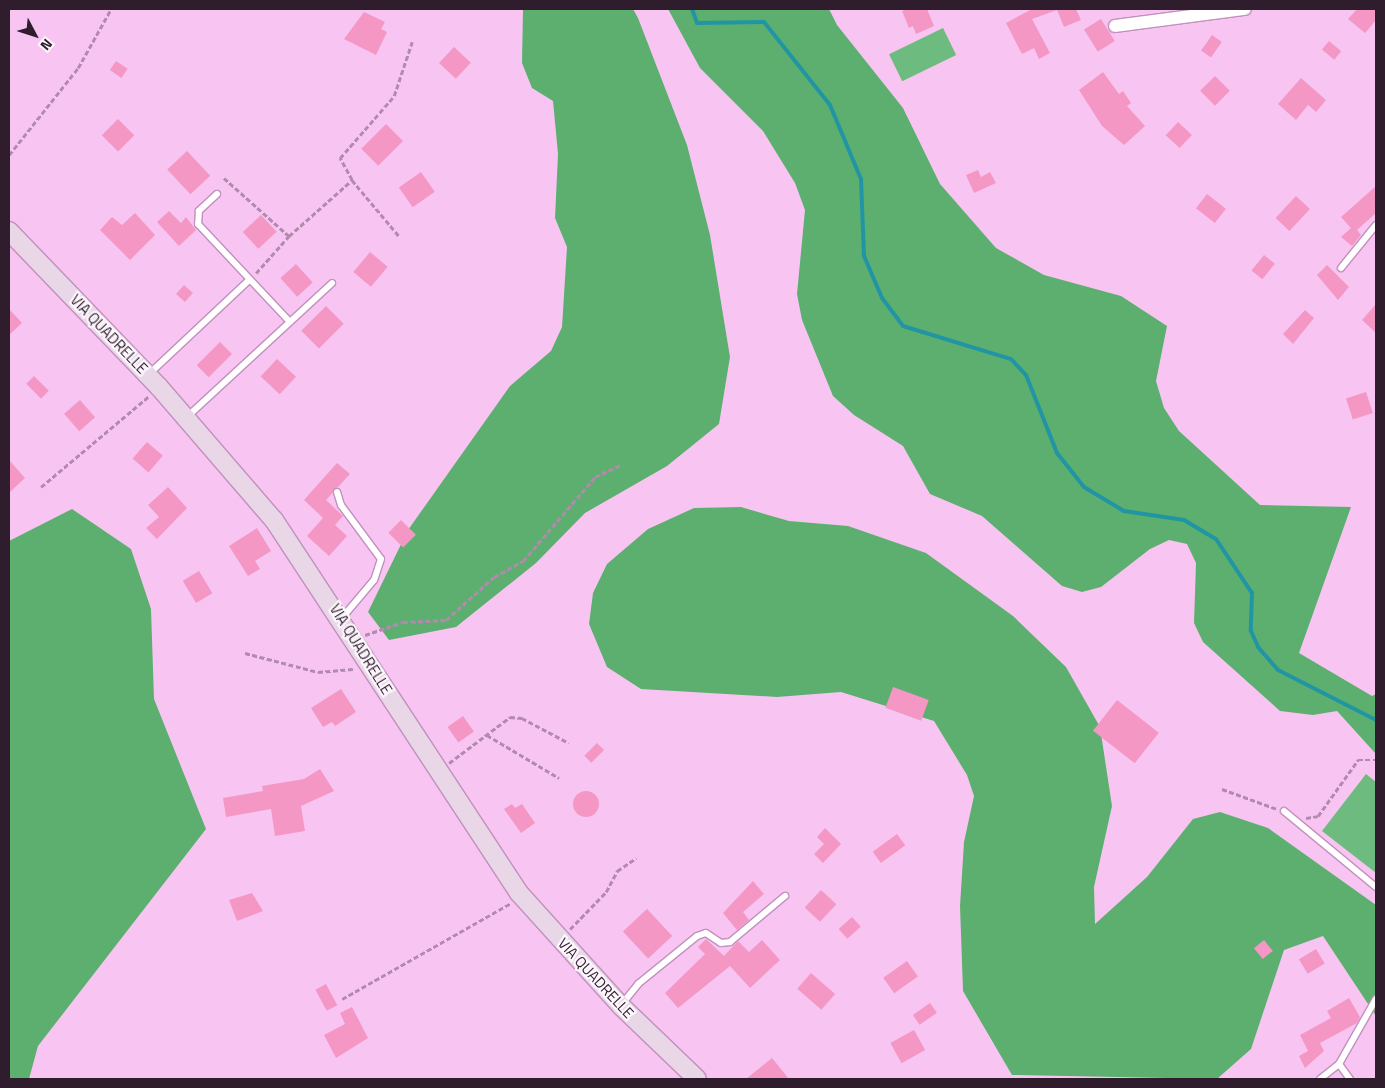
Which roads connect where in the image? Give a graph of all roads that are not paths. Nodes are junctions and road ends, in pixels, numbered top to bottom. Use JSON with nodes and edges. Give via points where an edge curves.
{"nodes":[{"id":1,"x":1245,"y":9,"type":"edge"},
{"id":2,"x":1116,"y":26,"type":"dead end"},
{"id":3,"x":217,"y":194,"type":"dead end"},
{"id":4,"x":1376,"y":225,"type":"edge"},
{"id":5,"x":9,"y":231,"type":"edge"},
{"id":6,"x":1341,"y":268,"type":"dead end"},
{"id":7,"x":250,"y":280,"type":"junction"},
{"id":8,"x":332,"y":283,"type":"dead end"},
{"id":9,"x":290,"y":322,"type":"junction"},
{"id":10,"x":154,"y":381,"type":"junction"},
{"id":11,"x":187,"y":417,"type":"junction"},
{"id":12,"x":337,"y":492,"type":"dead end"},
{"id":13,"x":342,"y":618,"type":"junction"},
{"id":14,"x":1284,"y":811,"type":"road end"},
{"id":15,"x":1376,"y":888,"type":"edge"},
{"id":16,"x":785,"y":896,"type":"dead end"},
{"id":17,"x":1376,"y":999,"type":"edge"},
{"id":18,"x":621,"y":1006,"type":"junction"},
{"id":19,"x":1339,"y":1064,"type":"junction"},
{"id":20,"x":697,"y":1079,"type":"edge"},
{"id":21,"x":1320,"y":1079,"type":"edge"},
{"id":22,"x":1350,"y":1079,"type":"edge"}],
"edges":[{"from":1,"to":2,"type":"street"},
{"from":3,"to":7,"type":"lane","via":[[199,211],[198,224]]},
{"from":4,"to":6,"type":"lane"},
{"from":5,"to":10,"type":"street","name":"VIA QUADRELLE"},
{"from":7,"to":9,"type":"lane"},
{"from":7,"to":10,"type":"lane"},
{"from":8,"to":9,"type":"lane"},
{"from":9,"to":11,"type":"lane"},
{"from":10,"to":11,"type":"street","name":"VIA QUADRELLE"},
{"from":11,"to":13,"type":"street","name":"VIA QUADRELLE","via":[[274,520]]},
{"from":12,"to":13,"type":"lane","via":[[341,505],[381,559],[374,580]]},
{"from":13,"to":18,"type":"street","name":"VIA QUADRELLE","via":[[437,772],[522,896]]},
{"from":14,"to":15,"type":"lane"},
{"from":16,"to":18,"type":"lane","via":[[730,942],[721,943],[706,933],[697,936],[638,984]]},
{"from":17,"to":19,"type":"lane"},
{"from":18,"to":20,"type":"street","name":"VIA QUADRELLE"},
{"from":19,"to":21,"type":"lane"},
{"from":19,"to":22,"type":"lane"}]}
